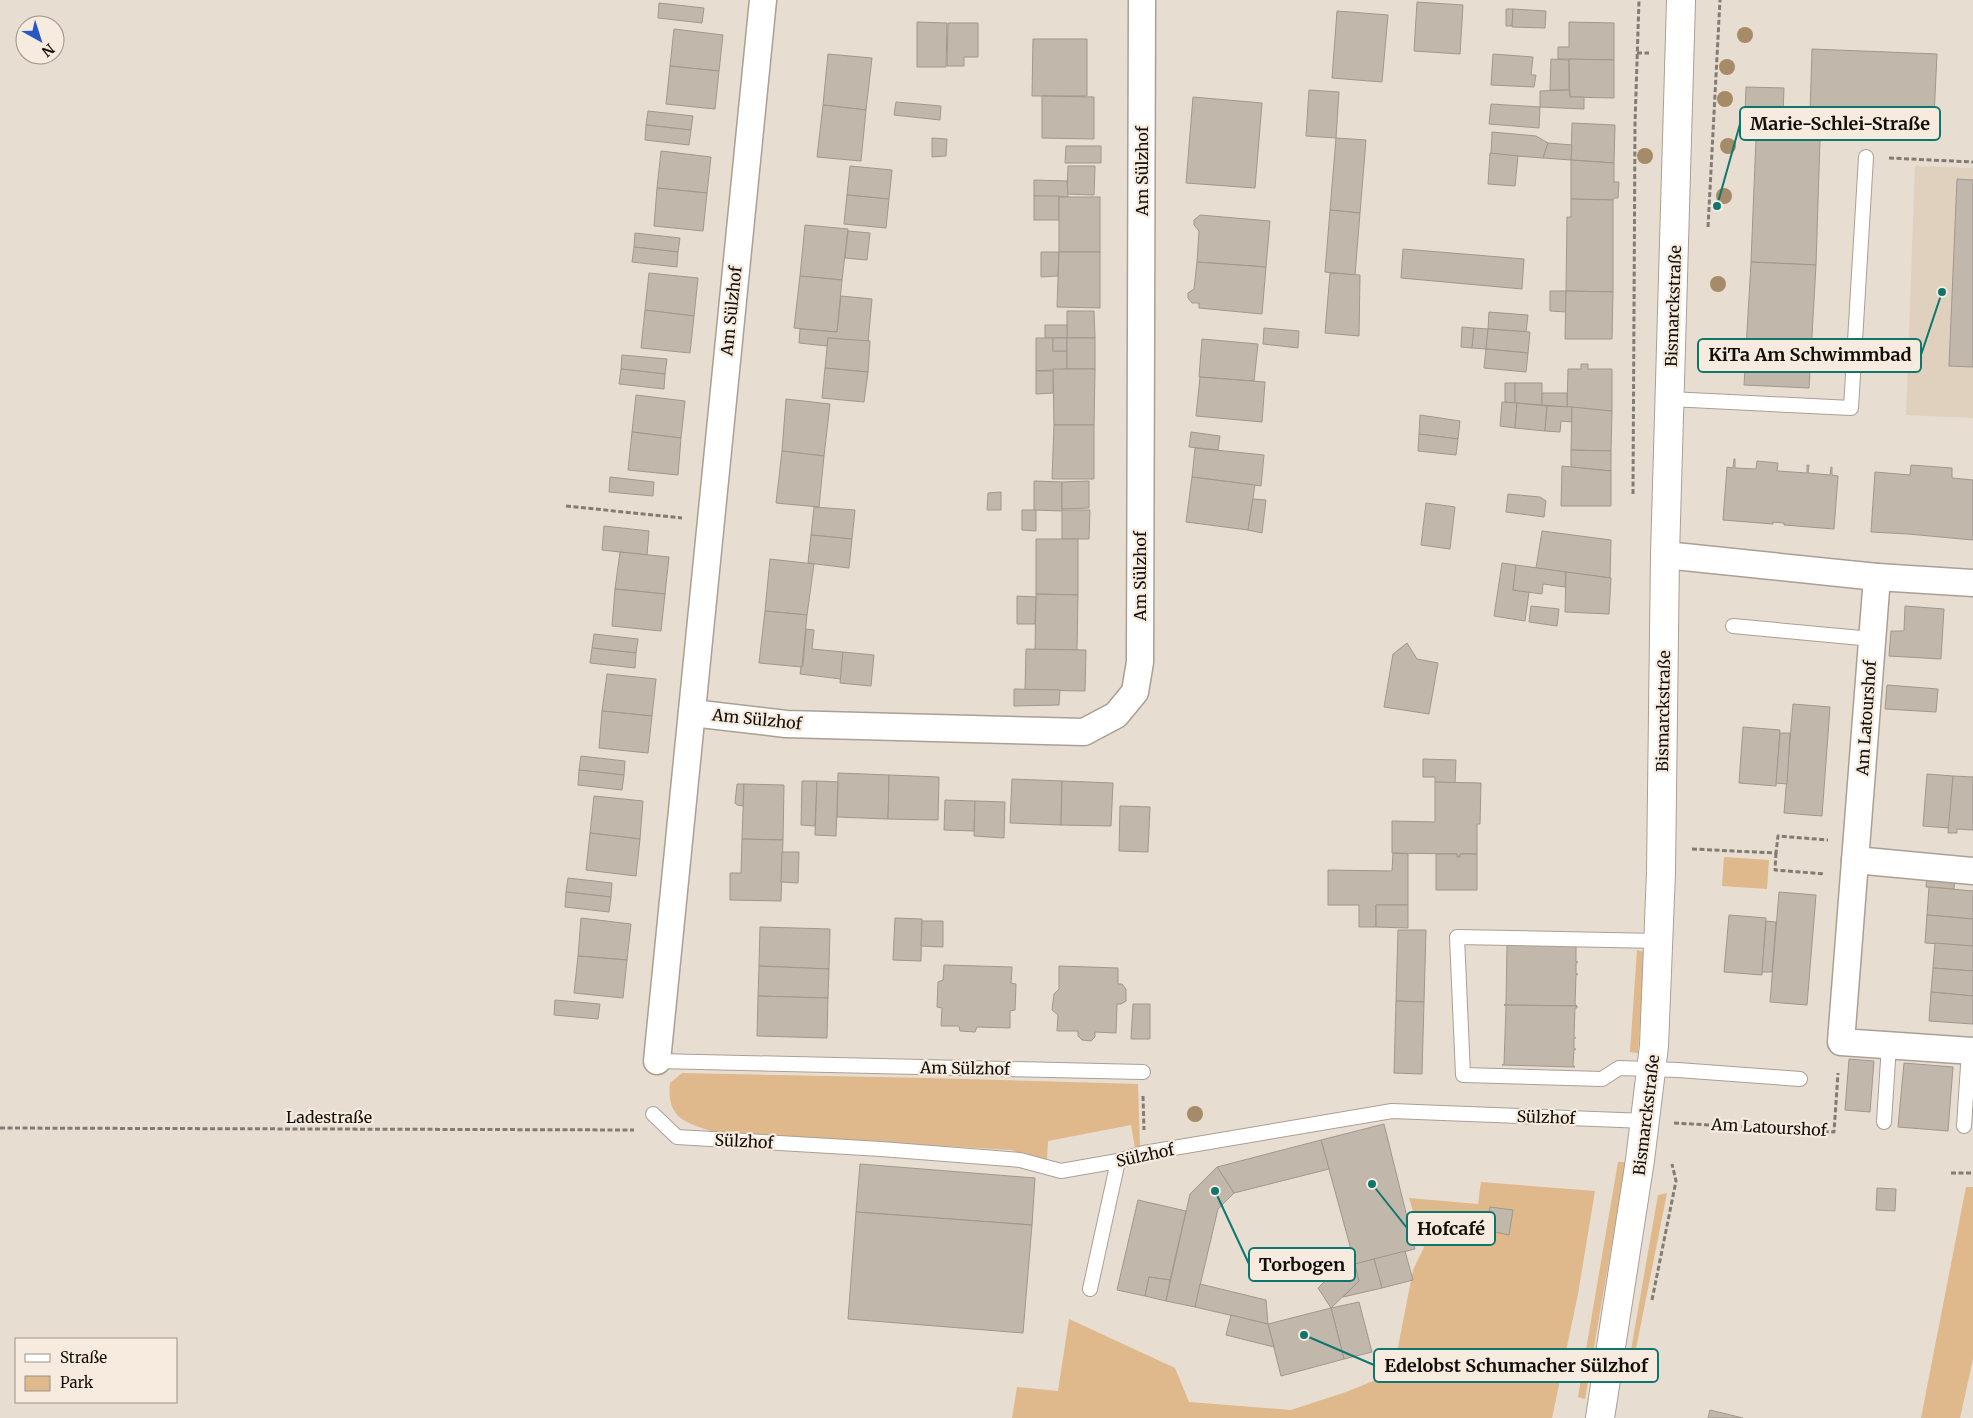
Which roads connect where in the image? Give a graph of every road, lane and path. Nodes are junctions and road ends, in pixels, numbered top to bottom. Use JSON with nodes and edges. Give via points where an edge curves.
{"nodes":[{"id":1,"x":763,"y":0,"type":"edge"},
{"id":2,"x":1142,"y":0,"type":"edge"},
{"id":3,"x":1639,"y":0,"type":"edge"},
{"id":4,"x":1681,"y":0,"type":"edge"},
{"id":5,"x":1866,"y":157,"type":"joint"},
{"id":6,"x":1973,"y":162,"type":"edge"},
{"id":7,"x":1670,"y":399,"type":"junction"},
{"id":8,"x":1633,"y":495,"type":"dead end"},
{"id":9,"x":566,"y":506,"type":"dead end"},
{"id":10,"x":710,"y":522,"type":"junction"},
{"id":11,"x":1665,"y":555,"type":"junction"},
{"id":12,"x":1877,"y":576,"type":"junction"},
{"id":13,"x":1973,"y":583,"type":"edge"},
{"id":14,"x":1733,"y":626,"type":"dead end"},
{"id":15,"x":1872,"y":639,"type":"junction"},
{"id":16,"x":692,"y":713,"type":"junction"},
{"id":17,"x":1662,"y":847,"type":"junction"},
{"id":18,"x":1776,"y":853,"type":"junction"},
{"id":19,"x":1855,"y":859,"type":"junction"},
{"id":20,"x":1973,"y":871,"type":"edge"},
{"id":21,"x":1658,"y":941,"type":"junction"},
{"id":22,"x":1841,"y":1042,"type":"junction"},
{"id":23,"x":1889,"y":1046,"type":"junction"},
{"id":24,"x":1971,"y":1051,"type":"edge"},
{"id":25,"x":657,"y":1061,"type":"joint"},
{"id":26,"x":1653,"y":1069,"type":"junction"},
{"id":27,"x":1143,"y":1072,"type":"joint"},
{"id":28,"x":1800,"y":1079,"type":"dead end"},
{"id":29,"x":653,"y":1114,"type":"joint"},
{"id":30,"x":1646,"y":1121,"type":"junction"},
{"id":31,"x":1884,"y":1122,"type":"dead end"},
{"id":32,"x":1964,"y":1126,"type":"dead end"},
{"id":33,"x":0,"y":1128,"type":"edge"},
{"id":34,"x":1144,"y":1153,"type":"junction"},
{"id":35,"x":1118,"y":1161,"type":"junction"},
{"id":36,"x":1951,"y":1172,"type":"dead end"},
{"id":37,"x":1973,"y":1173,"type":"edge"},
{"id":38,"x":1090,"y":1288,"type":"dead end"},
{"id":39,"x":1600,"y":1418,"type":"edge"}],
"edges":[{"from":1,"to":10,"type":"street","name":"Am Sülzhof"},
{"from":2,"to":16,"type":"street","name":"Am Sülzhof","via":[[1140,652],[1135,692],[1116,715],[1084,732],[786,724]]},
{"from":3,"to":8,"type":"path"},
{"from":4,"to":7,"type":"street","name":"Bismarckstraße"},
{"from":5,"to":6,"type":"path"},
{"from":5,"to":7,"type":"lane","via":[[1851,408]]},
{"from":7,"to":11,"type":"street","name":"Bismarckstraße"},
{"from":9,"to":10,"type":"path"},
{"from":10,"to":16,"type":"street","name":"Am Sülzhof"},
{"from":11,"to":12,"type":"street"},
{"from":11,"to":17,"type":"street","name":"Bismarckstraße"},
{"from":12,"to":13,"type":"street"},
{"from":12,"to":15,"type":"street","name":"Am Latourshof"},
{"from":14,"to":15,"type":"lane"},
{"from":15,"to":19,"type":"street","name":"Am Latourshof"},
{"from":16,"to":25,"type":"street","name":"Am Sülzhof"},
{"from":17,"to":18,"type":"path"},
{"from":17,"to":21,"type":"street","name":"Bismarckstraße"},
{"from":18,"to":19,"type":"path","via":[[1778,836]]},
{"from":18,"to":19,"type":"path","via":[[1775,870]]},
{"from":19,"to":20,"type":"street"},
{"from":19,"to":22,"type":"street","name":"Am Latourshof"},
{"from":21,"to":26,"type":"street","name":"Bismarckstraße"},
{"from":21,"to":26,"type":"lane","via":[[1457,937],[1463,1075],[1602,1080],[1619,1068]]},
{"from":22,"to":23,"type":"street"},
{"from":22,"to":30,"type":"path","name":"Am Latourshof","via":[[1834,1132]]},
{"from":23,"to":24,"type":"street"},
{"from":23,"to":31,"type":"lane"},
{"from":24,"to":32,"type":"lane"},
{"from":25,"to":27,"type":"lane","name":"Am Sülzhof"},
{"from":26,"to":28,"type":"lane"},
{"from":26,"to":30,"type":"street","name":"Bismarckstraße"},
{"from":27,"to":34,"type":"path"},
{"from":29,"to":33,"type":"path","name":"Ladestraße","via":[[634,1130]]},
{"from":29,"to":35,"type":"lane","name":"Sülzhof","via":[[677,1137],[1020,1160],[1061,1171]]},
{"from":30,"to":34,"type":"lane","name":"Sülzhof","via":[[1392,1111]]},
{"from":30,"to":39,"type":"street","name":"Bismarckstraße"},
{"from":34,"to":35,"type":"lane","name":"Sülzhof"},
{"from":35,"to":38,"type":"lane"},
{"from":36,"to":37,"type":"path"}]}
